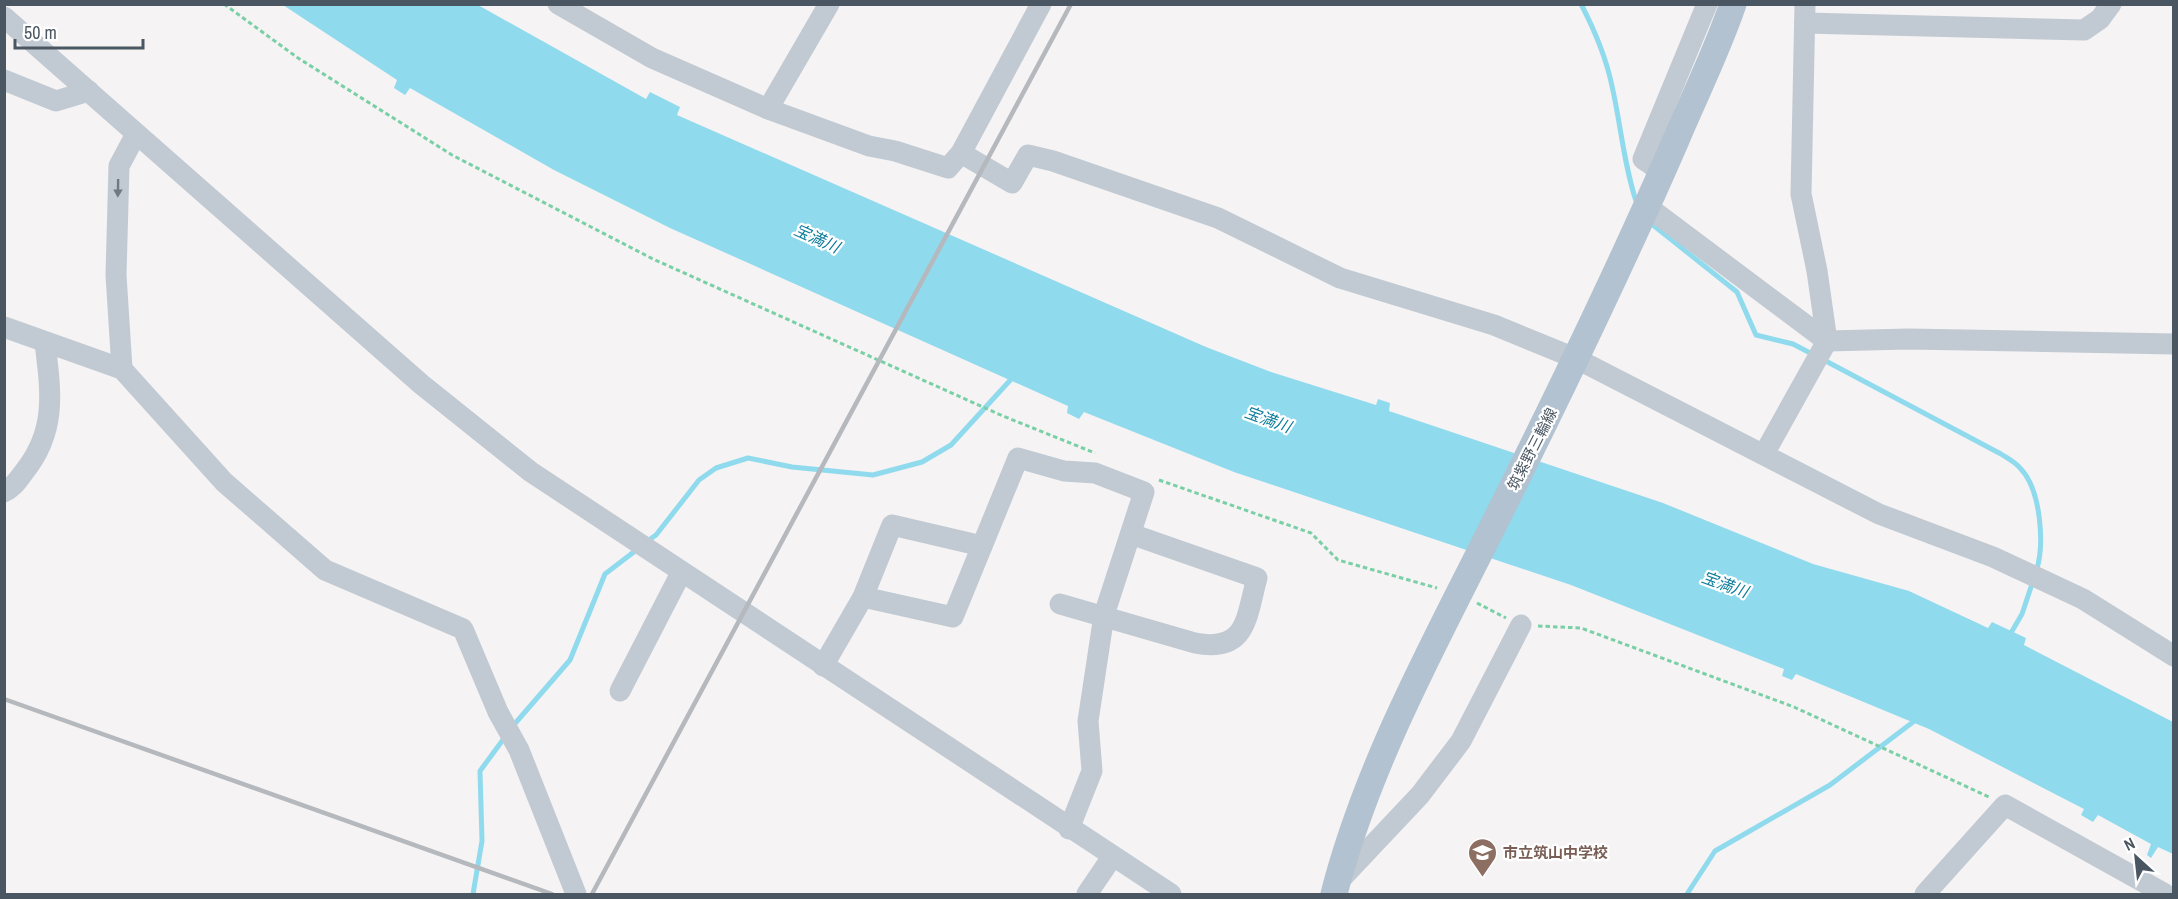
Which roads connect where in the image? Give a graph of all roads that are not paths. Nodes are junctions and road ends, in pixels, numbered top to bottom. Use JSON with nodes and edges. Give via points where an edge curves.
{"nodes":[{"id":1,"x":558,"y":4,"type":"edge"},
{"id":2,"x":829,"y":4,"type":"edge"},
{"id":3,"x":1041,"y":4,"type":"edge"},
{"id":4,"x":1707,"y":4,"type":"edge"},
{"id":5,"x":1733,"y":4,"type":"edge"},
{"id":6,"x":2111,"y":4,"type":"edge"},
{"id":7,"x":1805,"y":14,"type":"edge"},
{"id":8,"x":4,"y":17,"type":"edge"},
{"id":9,"x":4,"y":80,"type":"edge"},
{"id":10,"x":89,"y":91,"type":"junction"},
{"id":11,"x":768,"y":109,"type":"junction"},
{"id":12,"x":136,"y":134,"type":"junction"},
{"id":13,"x":961,"y":153,"type":"junction"},
{"id":14,"x":1662,"y":172,"type":"junction"},
{"id":15,"x":1648,"y":207,"type":"junction"},
{"id":16,"x":4,"y":327,"type":"edge"},
{"id":17,"x":1827,"y":341,"type":"junction"},
{"id":18,"x":45,"y":343,"type":"junction"},
{"id":19,"x":2174,"y":344,"type":"edge"},
{"id":20,"x":1577,"y":359,"type":"junction"},
{"id":21,"x":122,"y":369,"type":"junction"},
{"id":22,"x":1764,"y":454,"type":"junction"},
{"id":23,"x":4,"y":492,"type":"edge"},
{"id":24,"x":1131,"y":534,"type":"junction"},
{"id":25,"x":982,"y":546,"type":"junction"},
{"id":26,"x":681,"y":573,"type":"junction"},
{"id":27,"x":863,"y":597,"type":"junction"},
{"id":28,"x":1060,"y":604,"type":"dead end"},
{"id":29,"x":1104,"y":615,"type":"junction"},
{"id":30,"x":1521,"y":625,"type":"road end"},
{"id":31,"x":2174,"y":656,"type":"edge"},
{"id":32,"x":824,"y":666,"type":"junction"},
{"id":33,"x":620,"y":691,"type":"dead end"},
{"id":34,"x":1069,"y":829,"type":"junction"},
{"id":35,"x":1108,"y":862,"type":"dead end"},
{"id":36,"x":1336,"y":888,"type":"edge"},
{"id":37,"x":2139,"y":888,"type":"edge"},
{"id":38,"x":576,"y":894,"type":"edge"},
{"id":39,"x":1087,"y":894,"type":"edge"},
{"id":40,"x":1171,"y":894,"type":"edge"},
{"id":41,"x":1925,"y":894,"type":"edge"},
{"id":42,"x":2165,"y":894,"type":"edge"}],
"edges":[{"from":1,"to":11,"type":"street","via":[[652,58]]},
{"from":2,"to":11,"type":"street"},
{"from":3,"to":13,"type":"street"},
{"from":4,"to":14,"type":"street","via":[[1642,159]]},
{"from":5,"to":14,"type":"main road","name":"筑紫野三輪線"},
{"from":6,"to":7,"type":"street","via":[[2100,19],[2084,30]]},
{"from":7,"to":17,"type":"street","via":[[1801,194]]},
{"from":8,"to":10,"type":"street"},
{"from":9,"to":10,"type":"street","via":[[56,101]]},
{"from":10,"to":12,"type":"street"},
{"from":11,"to":13,"type":"street","via":[[869,147],[948,168]]},
{"from":12,"to":21,"type":"street","one_way":true,"via":[[119,166],[116,275]]},
{"from":12,"to":26,"type":"street","via":[[421,384],[512,458]]},
{"from":13,"to":20,"type":"street","via":[[1012,183],[1028,155],[1053,161],[1218,218],[1340,278],[1494,326]]},
{"from":14,"to":15,"type":"main road","name":"筑紫野三輪線"},
{"from":15,"to":17,"type":"street"},
{"from":15,"to":20,"type":"main road","name":"筑紫野三輪線"},
{"from":16,"to":18,"type":"street"},
{"from":17,"to":19,"type":"street"},
{"from":17,"to":22,"type":"street"},
{"from":18,"to":21,"type":"street"},
{"from":18,"to":23,"type":"street","via":[[51,394],[48,429],[34,459]]},
{"from":20,"to":22,"type":"street"},
{"from":20,"to":36,"type":"main road","name":"筑紫野三輪線","via":[[1379,765]]},
{"from":21,"to":38,"type":"street","via":[[224,482],[325,570],[463,629]]},
{"from":22,"to":31,"type":"street","via":[[1879,514],[1993,557],[2083,599]]},
{"from":24,"to":25,"type":"street","via":[[1144,492],[1095,473],[1064,471],[1018,458]]},
{"from":24,"to":29,"type":"street"},
{"from":24,"to":29,"type":"street","via":[[1257,578],[1243,630],[1234,640],[1214,646]]},
{"from":25,"to":27,"type":"street","via":[[952,617]]},
{"from":25,"to":27,"type":"street","via":[[892,525]]},
{"from":26,"to":32,"type":"street"},
{"from":26,"to":33,"type":"street"},
{"from":27,"to":32,"type":"street"},
{"from":28,"to":29,"type":"street"},
{"from":29,"to":34,"type":"street","via":[[1088,721],[1092,771]]},
{"from":30,"to":36,"type":"street","via":[[1461,741],[1420,795]]},
{"from":32,"to":34,"type":"street"},
{"from":34,"to":40,"type":"street"},
{"from":35,"to":39,"type":"street"},
{"from":37,"to":41,"type":"street","via":[[2006,805]]},
{"from":37,"to":42,"type":"street"}]}
